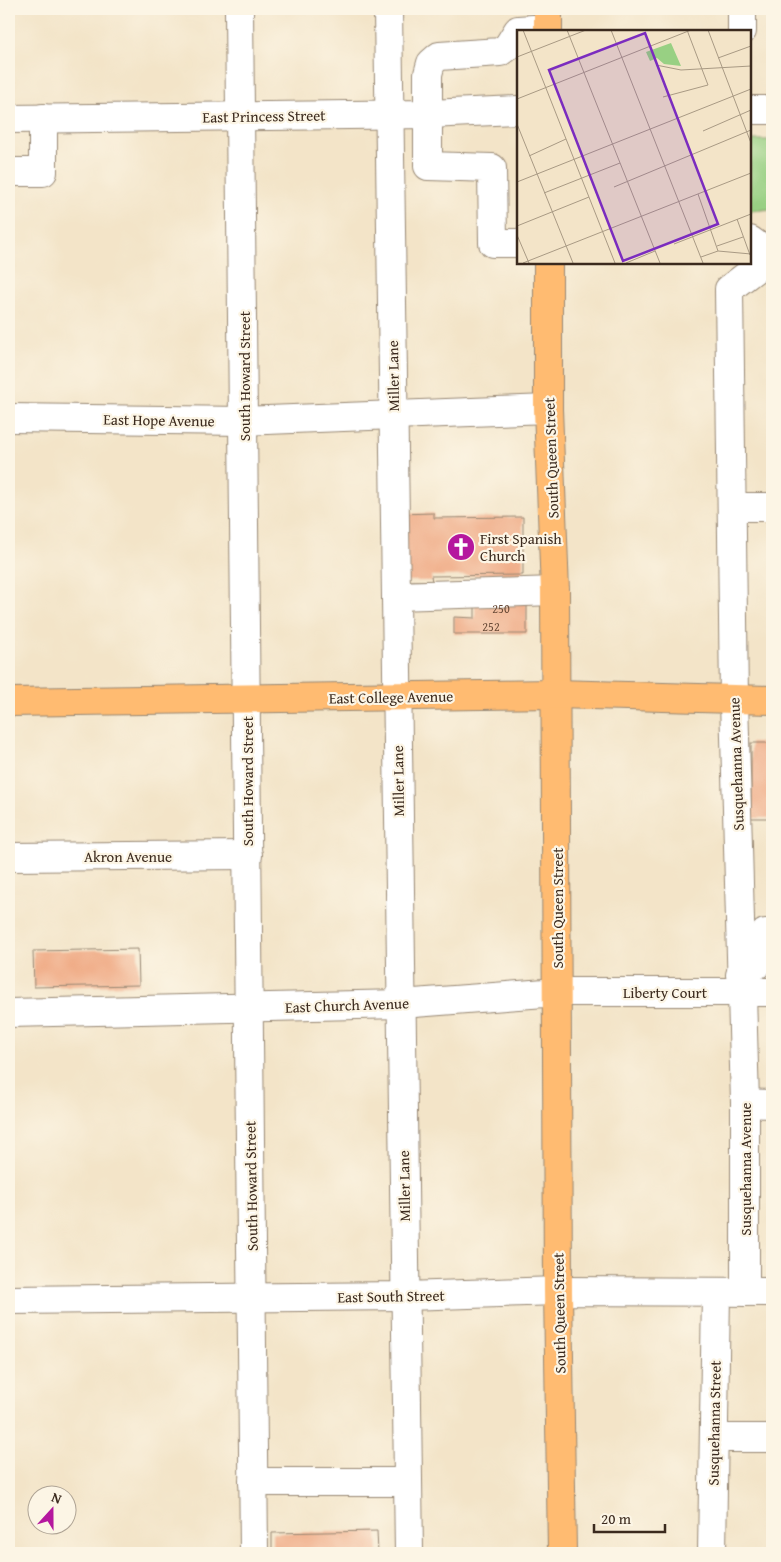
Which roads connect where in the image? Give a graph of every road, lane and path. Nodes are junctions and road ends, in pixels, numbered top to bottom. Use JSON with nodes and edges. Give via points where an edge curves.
{"nodes":[{"id":1,"x":239,"y":9,"type":"edge"},
{"id":2,"x":388,"y":9,"type":"edge"},
{"id":3,"x":742,"y":9,"type":"edge"},
{"id":4,"x":548,"y":23,"type":"edge"},
{"id":5,"x":518,"y":30,"type":"edge"},
{"id":6,"x":742,"y":30,"type":"edge"},
{"id":7,"x":517,"y":32,"type":"edge"},
{"id":8,"x":517,"y":110,"type":"edge"},
{"id":9,"x":751,"y":110,"type":"edge"},
{"id":10,"x":772,"y":110,"type":"edge"},
{"id":11,"x":389,"y":114,"type":"junction"},
{"id":12,"x":429,"y":114,"type":"junction"},
{"id":13,"x":242,"y":116,"type":"junction"},
{"id":14,"x":43,"y":118,"type":"junction"},
{"id":15,"x":9,"y":119,"type":"edge"},
{"id":16,"x":9,"y":172,"type":"edge"},
{"id":17,"x":751,"y":241,"type":"edge"},
{"id":18,"x":517,"y":243,"type":"edge"},
{"id":19,"x":772,"y":256,"type":"edge"},
{"id":20,"x":548,"y":264,"type":"edge"},
{"id":21,"x":548,"y":409,"type":"junction"},
{"id":22,"x":393,"y":417,"type":"junction"},
{"id":23,"x":9,"y":418,"type":"edge"},
{"id":24,"x":244,"y":421,"type":"junction"},
{"id":25,"x":732,"y":507,"type":"junction"},
{"id":26,"x":772,"y":507,"type":"edge"},
{"id":27,"x":555,"y":591,"type":"junction"},
{"id":28,"x":396,"y":596,"type":"junction"},
{"id":29,"x":556,"y":694,"type":"junction"},
{"id":30,"x":397,"y":697,"type":"junction"},
{"id":31,"x":246,"y":698,"type":"junction"},
{"id":32,"x":734,"y":700,"type":"junction"},
{"id":33,"x":9,"y":702,"type":"edge"},
{"id":34,"x":771,"y":703,"type":"edge"},
{"id":35,"x":248,"y":855,"type":"junction"},
{"id":36,"x":9,"y":857,"type":"edge"},
{"id":37,"x":772,"y":933,"type":"edge"},
{"id":38,"x":740,"y":984,"type":"junction"},
{"id":39,"x":558,"y":992,"type":"junction"},
{"id":40,"x":772,"y":992,"type":"edge"},
{"id":41,"x":401,"y":1004,"type":"junction"},
{"id":42,"x":249,"y":1007,"type":"junction"},
{"id":43,"x":9,"y":1013,"type":"edge"},
{"id":44,"x":745,"y":1103,"type":"junction"},
{"id":45,"x":772,"y":1104,"type":"edge"},
{"id":46,"x":558,"y":1292,"type":"junction"},
{"id":47,"x":716,"y":1292,"type":"junction"},
{"id":48,"x":745,"y":1292,"type":"junction"},
{"id":49,"x":772,"y":1292,"type":"edge"},
{"id":50,"x":406,"y":1296,"type":"junction"},
{"id":51,"x":252,"y":1298,"type":"junction"},
{"id":52,"x":9,"y":1300,"type":"edge"},
{"id":53,"x":714,"y":1438,"type":"junction"},
{"id":54,"x":772,"y":1438,"type":"edge"},
{"id":55,"x":254,"y":1482,"type":"junction"},
{"id":56,"x":408,"y":1482,"type":"junction"},
{"id":57,"x":254,"y":1553,"type":"edge"},
{"id":58,"x":409,"y":1553,"type":"edge"},
{"id":59,"x":562,"y":1553,"type":"edge"},
{"id":60,"x":712,"y":1553,"type":"edge"}],
"edges":[{"from":1,"to":13,"type":"street","name":"South Howard Street"},
{"from":2,"to":11,"type":"street","name":"Miller Lane"},
{"from":3,"to":6,"type":"street"},
{"from":4,"to":5,"type":"street"},
{"from":7,"to":12,"type":"street","via":[[500,52],[439,56],[431,63],[428,74]]},
{"from":8,"to":12,"type":"street","name":"East Princess Street"},
{"from":9,"to":10,"type":"street"},
{"from":11,"to":12,"type":"street","name":"East Princess Street"},
{"from":11,"to":13,"type":"street","name":"East Princess Street"},
{"from":11,"to":22,"type":"street","name":"Miller Lane"},
{"from":12,"to":18,"type":"street","via":[[428,166],[492,168],[494,243]]},
{"from":13,"to":14,"type":"street","name":"East Princess Street"},
{"from":13,"to":24,"type":"street","name":"South Howard Street"},
{"from":14,"to":15,"type":"street","name":"East Princess Street"},
{"from":14,"to":16,"type":"street","via":[[43,172]]},
{"from":17,"to":19,"type":"street"},
{"from":19,"to":25,"type":"street","name":"Susquehanna Avenue","via":[[729,290]]},
{"from":20,"to":21,"type":"main road","name":"South Queen Street"},
{"from":21,"to":22,"type":"street","name":"East Hope Avenue"},
{"from":21,"to":27,"type":"main road","name":"South Queen Street"},
{"from":22,"to":24,"type":"street","name":"East Hope Avenue"},
{"from":22,"to":28,"type":"street","name":"Miller Lane"},
{"from":23,"to":24,"type":"street","name":"East Hope Avenue"},
{"from":24,"to":31,"type":"street","name":"South Howard Street"},
{"from":25,"to":26,"type":"street"},
{"from":25,"to":32,"type":"street","name":"Susquehanna Avenue"},
{"from":27,"to":28,"type":"street"},
{"from":27,"to":29,"type":"main road","name":"South Queen Street"},
{"from":28,"to":30,"type":"street","name":"Miller Lane"},
{"from":29,"to":30,"type":"main road","name":"East College Avenue"},
{"from":29,"to":32,"type":"main road","name":"East College Avenue"},
{"from":29,"to":39,"type":"main road","name":"South Queen Street"},
{"from":30,"to":31,"type":"main road","name":"East College Avenue"},
{"from":30,"to":41,"type":"street","name":"Miller Lane"},
{"from":31,"to":33,"type":"main road","name":"East College Avenue"},
{"from":31,"to":35,"type":"street","name":"South Howard Street"},
{"from":32,"to":34,"type":"main road","name":"East College Avenue"},
{"from":32,"to":38,"type":"street","name":"Susquehanna Avenue"},
{"from":35,"to":36,"type":"street","name":"Akron Avenue"},
{"from":35,"to":42,"type":"street","name":"South Howard Street"},
{"from":37,"to":38,"type":"street","via":[[765,933],[758,964]]},
{"from":38,"to":39,"type":"street","name":"Liberty Court"},
{"from":38,"to":40,"type":"street","name":"Liberty Court"},
{"from":38,"to":44,"type":"street","name":"Susquehanna Avenue"},
{"from":39,"to":41,"type":"street","name":"East Church Avenue"},
{"from":39,"to":46,"type":"main road","name":"South Queen Street"},
{"from":41,"to":42,"type":"street","name":"East Church Avenue"},
{"from":41,"to":50,"type":"street","name":"Miller Lane"},
{"from":42,"to":43,"type":"street","name":"East Church Avenue"},
{"from":42,"to":51,"type":"street","name":"South Howard Street"},
{"from":44,"to":45,"type":"street"},
{"from":44,"to":48,"type":"street","name":"Susquehanna Avenue"},
{"from":46,"to":47,"type":"street","name":"East South Street"},
{"from":46,"to":50,"type":"street","name":"East South Street"},
{"from":46,"to":59,"type":"main road","name":"South Queen Street"},
{"from":47,"to":48,"type":"street","name":"East South Street"},
{"from":47,"to":53,"type":"street","name":"Susquehanna Street"},
{"from":48,"to":49,"type":"street","name":"East South Street"},
{"from":50,"to":51,"type":"street","name":"East South Street"},
{"from":50,"to":56,"type":"street","name":"Miller Lane"},
{"from":51,"to":52,"type":"street","name":"East South Street"},
{"from":51,"to":55,"type":"street","name":"South Howard Street"},
{"from":53,"to":54,"type":"street"},
{"from":53,"to":60,"type":"street","name":"Susquehanna Street"},
{"from":55,"to":56,"type":"street"},
{"from":55,"to":57,"type":"street","name":"South Howard Street"},
{"from":56,"to":58,"type":"street","name":"Miller Lane"}]}
